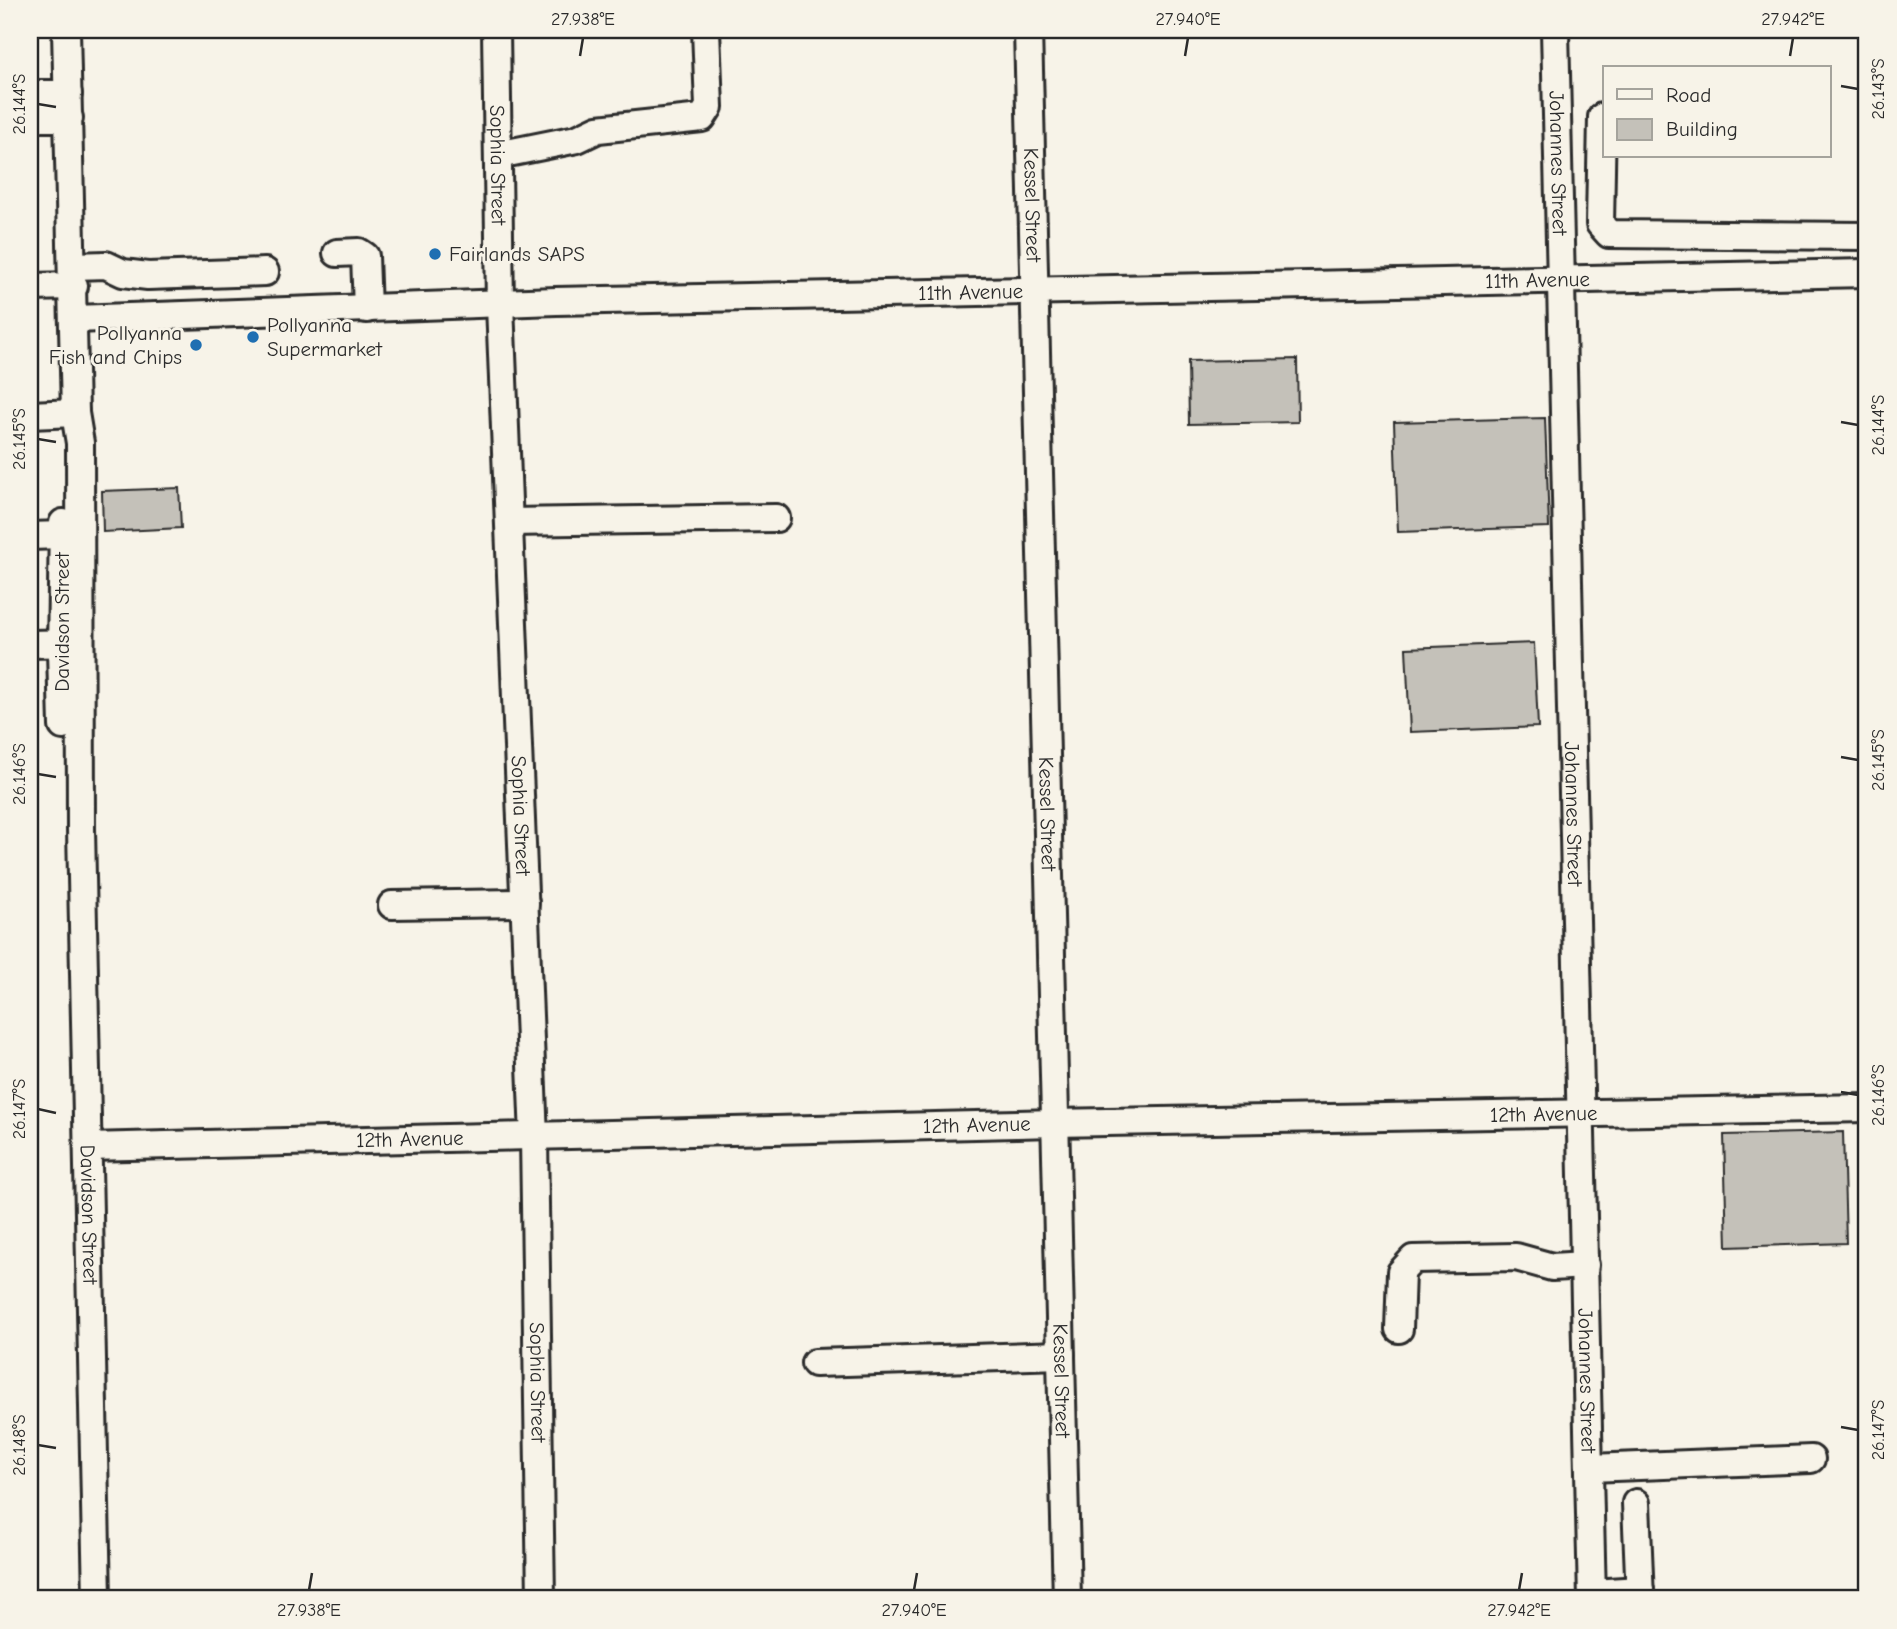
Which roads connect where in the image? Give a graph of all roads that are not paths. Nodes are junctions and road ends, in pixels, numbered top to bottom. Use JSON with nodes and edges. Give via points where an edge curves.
{"nodes":[{"id":1,"x":66,"y":30,"type":"edge"},
{"id":2,"x":496,"y":30,"type":"edge"},
{"id":3,"x":706,"y":30,"type":"edge"},
{"id":4,"x":1028,"y":30,"type":"edge"},
{"id":5,"x":1555,"y":30,"type":"edge"},
{"id":6,"x":30,"y":94,"type":"edge"},
{"id":7,"x":69,"y":106,"type":"junction"},
{"id":8,"x":1603,"y":117,"type":"edge"},
{"id":9,"x":30,"y":118,"type":"edge"},
{"id":10,"x":1557,"y":118,"type":"junction"},
{"id":11,"x":498,"y":155,"type":"junction"},
{"id":12,"x":1867,"y":236,"type":"edge"},
{"id":13,"x":337,"y":253,"type":"dead end"},
{"id":14,"x":265,"y":272,"type":"dead end"},
{"id":15,"x":1867,"y":273,"type":"edge"},
{"id":16,"x":74,"y":276,"type":"junction"},
{"id":17,"x":1561,"y":279,"type":"junction"},
{"id":18,"x":30,"y":287,"type":"edge"},
{"id":19,"x":1034,"y":289,"type":"junction"},
{"id":20,"x":500,"y":305,"type":"junction"},
{"id":21,"x":367,"y":309,"type":"junction"},
{"id":22,"x":75,"y":319,"type":"junction"},
{"id":23,"x":75,"y":413,"type":"junction"},
{"id":24,"x":30,"y":415,"type":"edge"},
{"id":25,"x":776,"y":518,"type":"dead end"},
{"id":26,"x":509,"y":522,"type":"junction"},
{"id":27,"x":62,"y":535,"type":"junction"},
{"id":28,"x":30,"y":536,"type":"edge"},
{"id":29,"x":61,"y":604,"type":"junction"},
{"id":30,"x":30,"y":631,"type":"edge"},
{"id":31,"x":30,"y":643,"type":"edge"},
{"id":32,"x":71,"y":644,"type":"junction"},
{"id":33,"x":525,"y":902,"type":"junction"},
{"id":34,"x":392,"y":905,"type":"dead end"},
{"id":35,"x":1867,"y":1108,"type":"edge"},
{"id":36,"x":1581,"y":1112,"type":"junction"},
{"id":37,"x":1054,"y":1123,"type":"junction"},
{"id":38,"x":534,"y":1138,"type":"junction"},
{"id":39,"x":88,"y":1147,"type":"junction"},
{"id":40,"x":1585,"y":1265,"type":"junction"},
{"id":41,"x":1399,"y":1329,"type":"dead end"},
{"id":42,"x":1061,"y":1355,"type":"junction"},
{"id":43,"x":815,"y":1363,"type":"dead end"},
{"id":44,"x":1811,"y":1459,"type":"dead end"},
{"id":45,"x":1590,"y":1468,"type":"junction"},
{"id":46,"x":1636,"y":1503,"type":"dead end"},
{"id":47,"x":1640,"y":1595,"type":"edge"},
{"id":48,"x":1592,"y":1596,"type":"edge"},
{"id":49,"x":97,"y":1599,"type":"edge"},
{"id":50,"x":541,"y":1599,"type":"edge"},
{"id":51,"x":1067,"y":1599,"type":"edge"}],
"edges":[{"from":1,"to":7,"type":"street","name":"Davidson Street"},
{"from":2,"to":11,"type":"street","name":"Sophia Street"},
{"from":3,"to":11,"type":"street","via":[[709,107],[702,118],[597,129],[577,139]]},
{"from":4,"to":19,"type":"street","name":"Kessel Street"},
{"from":5,"to":10,"type":"street","name":"Johannes Street"},
{"from":6,"to":7,"type":"street"},
{"from":7,"to":9,"type":"street"},
{"from":7,"to":16,"type":"street","name":"Davidson Street"},
{"from":8,"to":10,"type":"street"},
{"from":8,"to":12,"type":"street","via":[[1600,224],[1609,234]]},
{"from":10,"to":17,"type":"street","name":"Johannes Street"},
{"from":11,"to":20,"type":"street","name":"Sophia Street"},
{"from":13,"to":21,"type":"street","via":[[365,256]]},
{"from":14,"to":16,"type":"street","via":[[148,275],[123,273],[106,265]]},
{"from":15,"to":17,"type":"street","name":"11th Avenue"},
{"from":16,"to":18,"type":"street"},
{"from":16,"to":22,"type":"street","name":"Davidson Street"},
{"from":17,"to":19,"type":"street","name":"11th Avenue"},
{"from":17,"to":36,"type":"street","name":"Johannes Street"},
{"from":19,"to":20,"type":"street","name":"11th Avenue"},
{"from":19,"to":37,"type":"street","name":"Kessel Street"},
{"from":20,"to":21,"type":"street","name":"11th Avenue"},
{"from":20,"to":26,"type":"street","name":"Sophia Street"},
{"from":21,"to":22,"type":"street","name":"11th Avenue"},
{"from":22,"to":23,"type":"street","name":"Davidson Street"},
{"from":23,"to":24,"type":"street"},
{"from":23,"to":27,"type":"street","name":"Davidson Street"},
{"from":23,"to":32,"type":"street","name":"Davidson Street","via":[[80,443]]},
{"from":25,"to":26,"type":"street"},
{"from":26,"to":33,"type":"street","name":"Sophia Street"},
{"from":27,"to":28,"type":"street"},
{"from":27,"to":29,"type":"street","name":"Davidson Street"},
{"from":29,"to":30,"type":"street","via":[[46,623]]},
{"from":29,"to":32,"type":"street","name":"Davidson Street"},
{"from":31,"to":32,"type":"street"},
{"from":32,"to":39,"type":"street","name":"Davidson Street","via":[[81,829]]},
{"from":33,"to":34,"type":"street"},
{"from":33,"to":38,"type":"street","name":"Sophia Street"},
{"from":35,"to":36,"type":"street","name":"12th Avenue"},
{"from":36,"to":37,"type":"street","name":"12th Avenue"},
{"from":36,"to":40,"type":"street","name":"Johannes Street"},
{"from":37,"to":38,"type":"street","name":"12th Avenue"},
{"from":37,"to":42,"type":"street","name":"Kessel Street"},
{"from":38,"to":39,"type":"street","name":"12th Avenue"},
{"from":38,"to":50,"type":"street","name":"Sophia Street"},
{"from":39,"to":49,"type":"street","name":"Davidson Street"},
{"from":40,"to":41,"type":"street","via":[[1552,1267],[1516,1257],[1413,1259],[1401,1272]]},
{"from":40,"to":45,"type":"street","name":"Johannes Street"},
{"from":42,"to":43,"type":"street"},
{"from":42,"to":51,"type":"street","name":"Kessel Street"},
{"from":44,"to":45,"type":"street"},
{"from":45,"to":48,"type":"street","name":"Johannes Street"},
{"from":46,"to":47,"type":"street"},
{"from":47,"to":48,"type":"street"}]}
